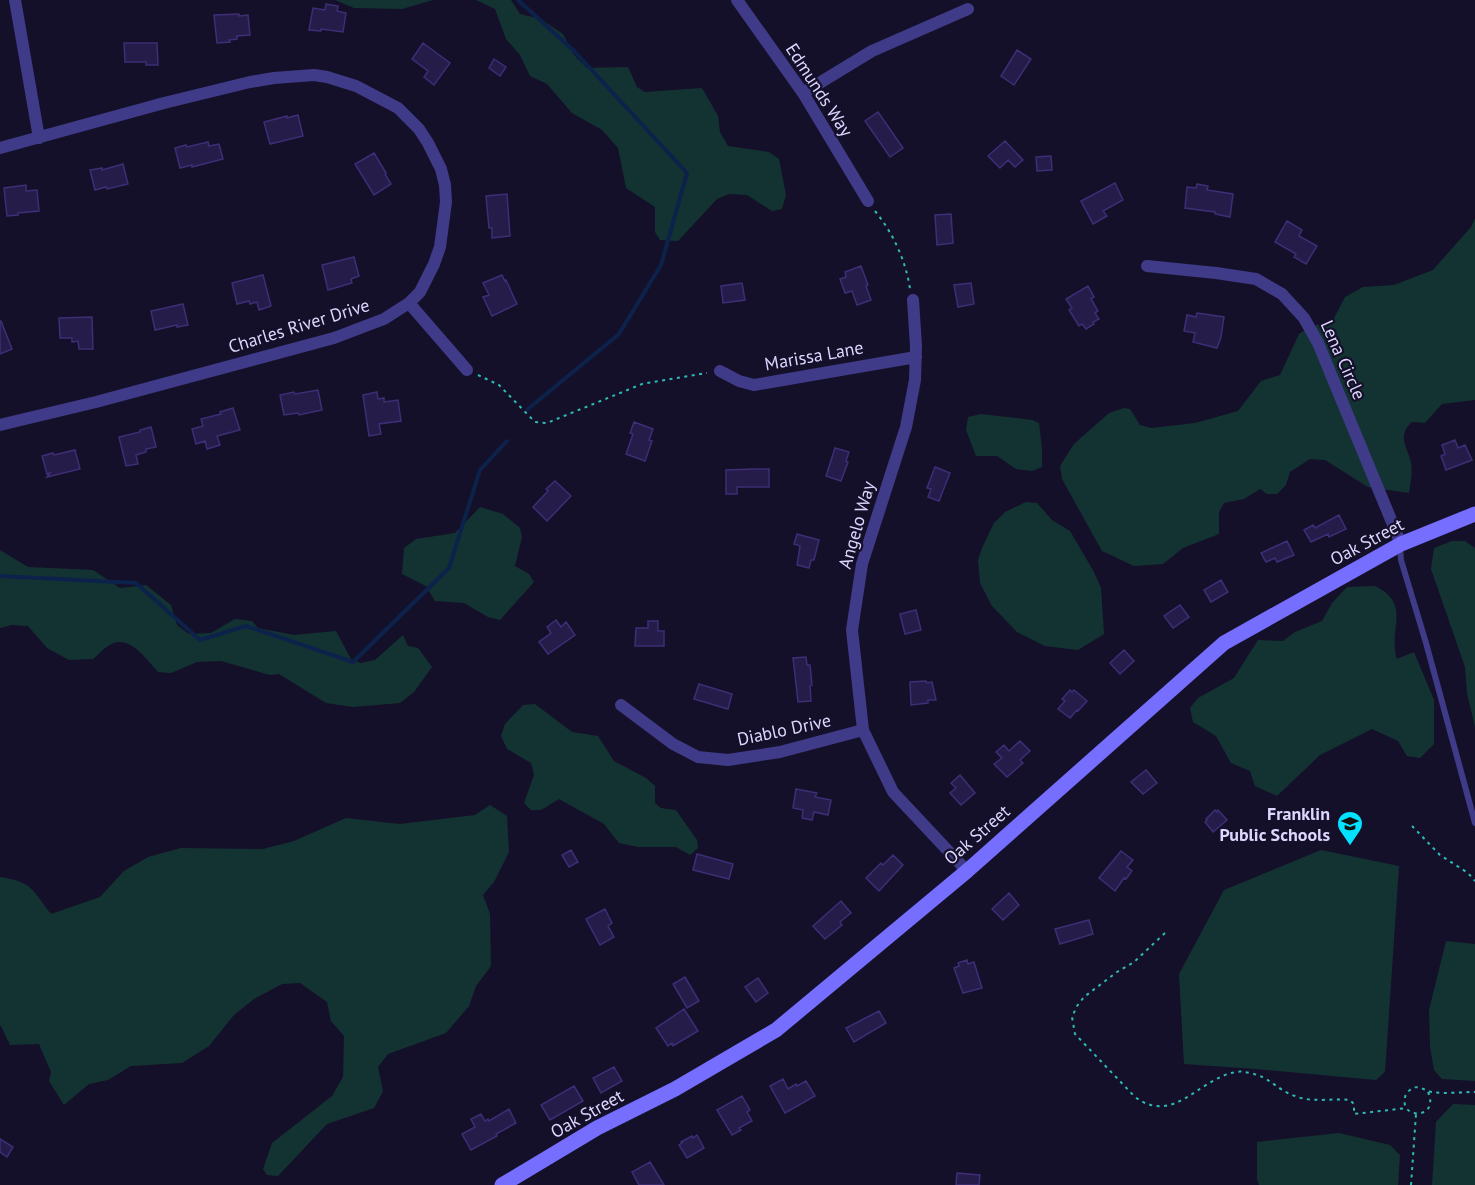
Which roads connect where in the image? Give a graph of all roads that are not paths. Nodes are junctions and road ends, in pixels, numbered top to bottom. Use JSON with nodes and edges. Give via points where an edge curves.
{"nodes":[{"id":1,"x":15,"y":0,"type":"edge"},
{"id":2,"x":737,"y":0,"type":"edge"},
{"id":3,"x":968,"y":9,"type":"dead end"},
{"id":4,"x":803,"y":93,"type":"junction"},
{"id":5,"x":39,"y":138,"type":"junction"},
{"id":6,"x":0,"y":148,"type":"edge"},
{"id":7,"x":868,"y":201,"type":"road end"},
{"id":8,"x":1147,"y":266,"type":"dead end"},
{"id":9,"x":913,"y":300,"type":"road end"},
{"id":10,"x":409,"y":303,"type":"junction"},
{"id":11,"x":916,"y":357,"type":"junction"},
{"id":12,"x":467,"y":369,"type":"road end"},
{"id":13,"x":720,"y":371,"type":"road end"},
{"id":14,"x":0,"y":425,"type":"edge"},
{"id":15,"x":1475,"y":514,"type":"edge"},
{"id":16,"x":1401,"y":544,"type":"junction"},
{"id":17,"x":621,"y":705,"type":"dead end"},
{"id":18,"x":863,"y":730,"type":"junction"},
{"id":19,"x":1473,"y":806,"type":"edge"},
{"id":20,"x":1475,"y":823,"type":"edge"},
{"id":21,"x":967,"y":871,"type":"junction"},
{"id":22,"x":501,"y":1185,"type":"edge"}],
"edges":[{"from":1,"to":5,"type":"street"},
{"from":2,"to":4,"type":"street","name":"Edmunds Way"},
{"from":3,"to":4,"type":"street","via":[[872,51]]},
{"from":4,"to":7,"type":"street","name":"Edmunds Way"},
{"from":5,"to":6,"type":"street","name":"Charles River Drive"},
{"from":5,"to":10,"type":"street","name":"Charles River Drive","via":[[273,78],[314,75],[356,86],[398,108],[419,129],[441,169],[445,185],[440,247],[420,292]]},
{"from":8,"to":16,"type":"street","name":"Lena Circle","via":[[1256,279],[1282,294],[1297,310],[1318,343]]},
{"from":9,"to":11,"type":"street","name":"Angelo Way"},
{"from":10,"to":12,"type":"street"},
{"from":10,"to":14,"type":"street","name":"Charles River Drive","via":[[384,319],[334,338]]},
{"from":11,"to":13,"type":"street","name":"Marissa Lane","via":[[754,385]]},
{"from":11,"to":18,"type":"street","name":"Angelo Way","via":[[906,427],[862,564],[852,630]]},
{"from":15,"to":16,"type":"main road","name":"Oak Street"},
{"from":16,"to":19,"type":"lane","via":[[1401,560]]},
{"from":16,"to":21,"type":"main road","name":"Oak Street","via":[[1224,643]]},
{"from":17,"to":18,"type":"street","name":"Diablo Drive","via":[[673,744],[698,757],[728,760],[780,752]]},
{"from":18,"to":21,"type":"street","name":"Angelo Way","via":[[893,792]]},
{"from":19,"to":20,"type":"lane"},
{"from":21,"to":22,"type":"main road","name":"Oak Street","via":[[776,1030]]}]}
